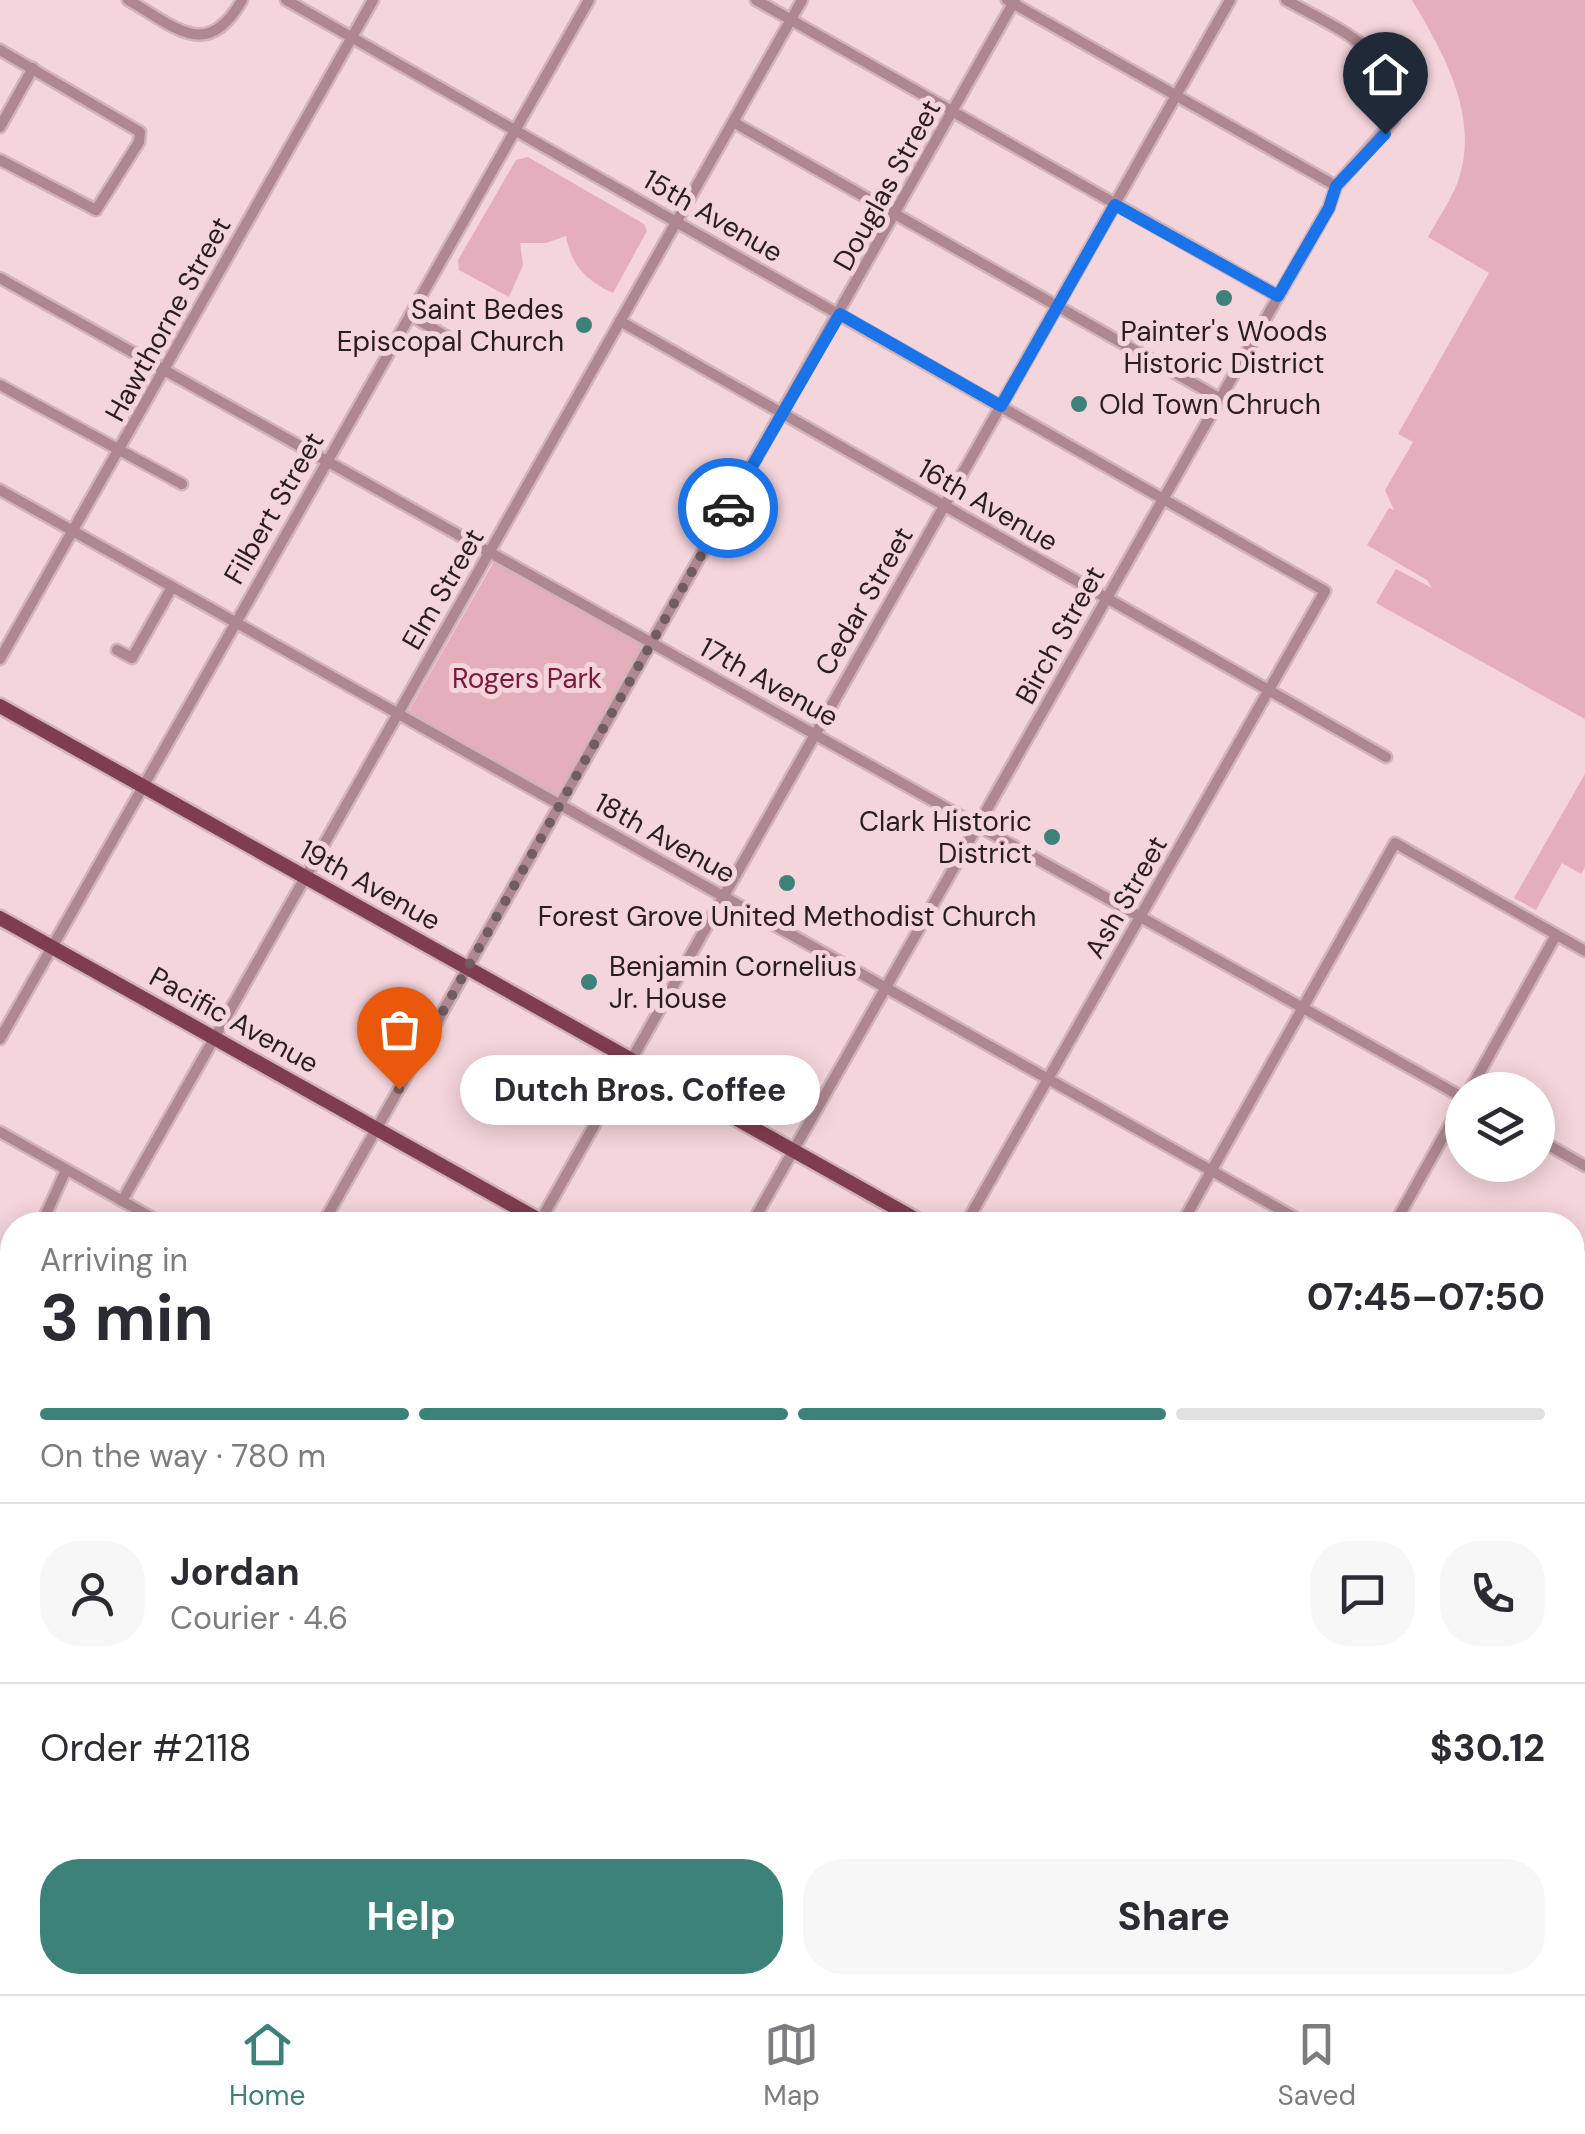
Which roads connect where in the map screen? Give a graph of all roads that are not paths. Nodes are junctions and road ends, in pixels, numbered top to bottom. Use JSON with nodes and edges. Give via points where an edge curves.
{"nodes":[{"id":1,"x":128,"y":0,"type":"edge"},
{"id":2,"x":242,"y":0,"type":"edge"},
{"id":3,"x":286,"y":0,"type":"edge"},
{"id":4,"x":373,"y":0,"type":"edge"},
{"id":5,"x":589,"y":0,"type":"edge"},
{"id":6,"x":756,"y":0,"type":"edge"},
{"id":7,"x":802,"y":0,"type":"edge"},
{"id":8,"x":1230,"y":0,"type":"edge"},
{"id":9,"x":1286,"y":0,"type":"edge"},
{"id":10,"x":1012,"y":1,"type":"edge"},
{"id":11,"x":791,"y":20,"type":"junction"},
{"id":12,"x":352,"y":36,"type":"junction"},
{"id":13,"x":0,"y":50,"type":"edge"},
{"id":14,"x":33,"y":68,"type":"junction"},
{"id":15,"x":1175,"y":96,"type":"junction"},
{"id":16,"x":954,"y":112,"type":"junction"},
{"id":17,"x":733,"y":122,"type":"junction"},
{"id":18,"x":0,"y":126,"type":"edge"},
{"id":19,"x":516,"y":130,"type":"junction"},
{"id":20,"x":0,"y":160,"type":"edge"},
{"id":21,"x":1336,"y":186,"type":"junction"},
{"id":22,"x":1115,"y":205,"type":"junction"},
{"id":23,"x":895,"y":214,"type":"junction"},
{"id":24,"x":677,"y":221,"type":"junction"},
{"id":25,"x":0,"y":278,"type":"edge"},
{"id":26,"x":1278,"y":296,"type":"junction"},
{"id":27,"x":1057,"y":307,"type":"junction"},
{"id":28,"x":840,"y":314,"type":"junction"},
{"id":29,"x":410,"y":315,"type":"junction"},
{"id":30,"x":620,"y":322,"type":"junction"},
{"id":31,"x":454,"y":341,"type":"dead end"},
{"id":32,"x":165,"y":370,"type":"junction"},
{"id":33,"x":0,"y":385,"type":"edge"},
{"id":34,"x":1219,"y":398,"type":"junction"},
{"id":35,"x":1001,"y":406,"type":"junction"},
{"id":36,"x":782,"y":414,"type":"junction"},
{"id":37,"x":119,"y":451,"type":"junction"},
{"id":38,"x":327,"y":459,"type":"junction"},
{"id":39,"x":182,"y":484,"type":"dead end"},
{"id":40,"x":0,"y":490,"type":"edge"},
{"id":41,"x":1163,"y":498,"type":"junction"},
{"id":42,"x":944,"y":507,"type":"junction"},
{"id":43,"x":74,"y":532,"type":"junction"},
{"id":44,"x":490,"y":551,"type":"junction"},
{"id":45,"x":172,"y":587,"type":"junction"},
{"id":46,"x":1326,"y":591,"type":"joint"},
{"id":47,"x":1106,"y":598,"type":"junction"},
{"id":48,"x":234,"y":622,"type":"junction"},
{"id":49,"x":652,"y":642,"type":"junction"},
{"id":50,"x":117,"y":650,"type":"dead end"},
{"id":51,"x":0,"y":659,"type":"edge"},
{"id":52,"x":1269,"y":690,"type":"junction"},
{"id":53,"x":0,"y":706,"type":"edge"},
{"id":54,"x":398,"y":713,"type":"junction"},
{"id":55,"x":814,"y":733,"type":"junction"},
{"id":56,"x":1386,"y":757,"type":"dead end"},
{"id":57,"x":144,"y":786,"type":"junction"},
{"id":58,"x":559,"y":804,"type":"junction"},
{"id":59,"x":978,"y":826,"type":"junction"},
{"id":60,"x":306,"y":878,"type":"junction"},
{"id":61,"x":722,"y":896,"type":"junction"},
{"id":62,"x":1140,"y":917,"type":"junction"},
{"id":63,"x":0,"y":918,"type":"edge"},
{"id":64,"x":1556,"y":935,"type":"junction"},
{"id":65,"x":52,"y":947,"type":"junction"},
{"id":66,"x":1585,"y":952,"type":"edge"},
{"id":67,"x":468,"y":968,"type":"junction"},
{"id":68,"x":886,"y":988,"type":"junction"},
{"id":69,"x":1304,"y":1008,"type":"junction"},
{"id":70,"x":214,"y":1038,"type":"junction"},
{"id":71,"x":0,"y":1039,"type":"edge"},
{"id":72,"x":631,"y":1060,"type":"junction"},
{"id":73,"x":1480,"y":1072,"type":"edge"},
{"id":74,"x":1048,"y":1079,"type":"junction"},
{"id":75,"x":1445,"y":1090,"type":"edge"},
{"id":76,"x":377,"y":1129,"type":"junction"},
{"id":77,"x":1445,"y":1131,"type":"edge"},
{"id":78,"x":0,"y":1132,"type":"edge"},
{"id":79,"x":1555,"y":1149,"type":"edge"},
{"id":80,"x":794,"y":1151,"type":"junction"},
{"id":81,"x":1585,"y":1166,"type":"edge"},
{"id":82,"x":66,"y":1170,"type":"junction"},
{"id":83,"x":1212,"y":1172,"type":"junction"},
{"id":84,"x":122,"y":1201,"type":"junction"},
{"id":85,"x":47,"y":1212,"type":"edge"},
{"id":86,"x":142,"y":1212,"type":"edge"},
{"id":87,"x":329,"y":1212,"type":"edge"},
{"id":88,"x":521,"y":1212,"type":"edge"},
{"id":89,"x":549,"y":1212,"type":"edge"},
{"id":90,"x":759,"y":1212,"type":"edge"},
{"id":91,"x":903,"y":1212,"type":"edge"},
{"id":92,"x":973,"y":1212,"type":"edge"},
{"id":93,"x":1189,"y":1212,"type":"edge"},
{"id":94,"x":1284,"y":1212,"type":"edge"},
{"id":95,"x":1401,"y":1212,"type":"edge"}],
"edges":[{"from":1,"to":2,"type":"street","via":[[182,31],[209,35],[226,27]]},
{"from":3,"to":12,"type":"street","name":"15th Avenue"},
{"from":4,"to":12,"type":"street","name":"Hawthorne Street"},
{"from":5,"to":19,"type":"street","name":"Filbert Street"},
{"from":6,"to":11,"type":"street"},
{"from":7,"to":11,"type":"street","name":"Elm Street"},
{"from":8,"to":15,"type":"street","name":"Cedar Street"},
{"from":9,"to":21,"type":"street","name":"Birch Street","via":[[1360,42],[1398,94],[1394,120]]},
{"from":10,"to":15,"type":"street"},
{"from":10,"to":16,"type":"street","name":"Douglas Street"},
{"from":11,"to":16,"type":"street"},
{"from":11,"to":17,"type":"street","name":"Elm Street"},
{"from":12,"to":19,"type":"street","name":"15th Avenue"},
{"from":12,"to":32,"type":"street","name":"Hawthorne Street"},
{"from":13,"to":14,"type":"street"},
{"from":14,"to":18,"type":"street"},
{"from":14,"to":20,"type":"street","via":[[140,132],[96,210]]},
{"from":15,"to":21,"type":"street"},
{"from":15,"to":22,"type":"street","name":"Cedar Street"},
{"from":16,"to":22,"type":"street"},
{"from":16,"to":23,"type":"street","name":"Douglas Street"},
{"from":17,"to":23,"type":"street"},
{"from":17,"to":24,"type":"street","name":"Elm Street"},
{"from":19,"to":24,"type":"street","name":"15th Avenue"},
{"from":19,"to":29,"type":"street","name":"Filbert Street"},
{"from":21,"to":26,"type":"street","name":"Birch Street"},
{"from":22,"to":26,"type":"street"},
{"from":22,"to":27,"type":"street","name":"Cedar Street"},
{"from":23,"to":27,"type":"street"},
{"from":23,"to":28,"type":"street","name":"Douglas Street"},
{"from":24,"to":28,"type":"street","name":"15th Avenue"},
{"from":24,"to":30,"type":"street","name":"Elm Street"},
{"from":25,"to":32,"type":"street","name":"17th Avenue"},
{"from":26,"to":34,"type":"street","name":"Birch Street"},
{"from":27,"to":34,"type":"street"},
{"from":27,"to":35,"type":"street","name":"Cedar Street"},
{"from":28,"to":35,"type":"street","name":"15th Avenue"},
{"from":28,"to":36,"type":"street","name":"Douglas Street"},
{"from":29,"to":31,"type":"street"},
{"from":29,"to":38,"type":"street","name":"Filbert Street"},
{"from":30,"to":36,"type":"street","name":"16th Avenue"},
{"from":30,"to":44,"type":"street","name":"Elm Street"},
{"from":32,"to":37,"type":"street","name":"Hawthorne Street"},
{"from":32,"to":38,"type":"street","name":"17th Avenue"},
{"from":33,"to":37,"type":"street"},
{"from":34,"to":41,"type":"street","name":"Birch Street"},
{"from":35,"to":41,"type":"street","name":"15th Avenue"},
{"from":35,"to":42,"type":"street","name":"Cedar Street"},
{"from":36,"to":42,"type":"street","name":"16th Avenue"},
{"from":36,"to":49,"type":"street","name":"Douglas Street"},
{"from":37,"to":39,"type":"street"},
{"from":37,"to":43,"type":"street","name":"Hawthorne Street"},
{"from":38,"to":44,"type":"street","name":"17th Avenue"},
{"from":38,"to":48,"type":"street","name":"Filbert Street"},
{"from":40,"to":43,"type":"street","name":"18th Avenue"},
{"from":41,"to":46,"type":"street","name":"15th Avenue"},
{"from":41,"to":47,"type":"street","name":"Birch Street"},
{"from":42,"to":47,"type":"street","name":"16th Avenue"},
{"from":42,"to":55,"type":"street","name":"Cedar Street"},
{"from":43,"to":45,"type":"street","name":"18th Avenue"},
{"from":43,"to":51,"type":"street","name":"Hawthorne Street"},
{"from":44,"to":49,"type":"street","name":"17th Avenue"},
{"from":44,"to":54,"type":"street","name":"Elm Street"},
{"from":45,"to":48,"type":"street","name":"18th Avenue"},
{"from":45,"to":50,"type":"street","via":[[132,658]]},
{"from":46,"to":52,"type":"street","name":"Ash Street"},
{"from":47,"to":52,"type":"street","name":"16th Avenue"},
{"from":47,"to":59,"type":"street","name":"Birch Street"},
{"from":48,"to":54,"type":"street","name":"18th Avenue"},
{"from":48,"to":57,"type":"street","name":"Filbert Street"},
{"from":49,"to":55,"type":"street","name":"17th Avenue"},
{"from":49,"to":58,"type":"street","name":"Douglas Street"},
{"from":52,"to":56,"type":"street","name":"16th Avenue"},
{"from":52,"to":62,"type":"street","name":"Ash Street"},
{"from":53,"to":57,"type":"main road","name":"19th Avenue"},
{"from":54,"to":58,"type":"street","name":"18th Avenue"},
{"from":54,"to":60,"type":"street","name":"Elm Street"},
{"from":55,"to":59,"type":"street","name":"17th Avenue"},
{"from":55,"to":61,"type":"street","name":"Cedar Street"},
{"from":57,"to":60,"type":"main road","name":"19th Avenue"},
{"from":57,"to":65,"type":"street","name":"Filbert Street"},
{"from":58,"to":61,"type":"street","name":"18th Avenue"},
{"from":58,"to":67,"type":"street","name":"Douglas Street"},
{"from":59,"to":62,"type":"street","name":"17th Avenue"},
{"from":59,"to":68,"type":"street","name":"Birch Street"},
{"from":60,"to":67,"type":"main road","name":"19th Avenue"},
{"from":60,"to":70,"type":"street","name":"Elm Street"},
{"from":61,"to":68,"type":"street","name":"18th Avenue"},
{"from":61,"to":72,"type":"street","name":"Cedar Street"},
{"from":62,"to":69,"type":"street","name":"17th Avenue"},
{"from":62,"to":74,"type":"street","name":"Ash Street"},
{"from":63,"to":65,"type":"main road","name":"Pacific Avenue"},
{"from":64,"to":66,"type":"street"},
{"from":64,"to":69,"type":"street","via":[[1395,843]]},
{"from":64,"to":73,"type":"street"},
{"from":65,"to":70,"type":"main road","name":"Pacific Avenue"},
{"from":65,"to":71,"type":"street","name":"Filbert Street"},
{"from":67,"to":72,"type":"main road","name":"19th Avenue"},
{"from":67,"to":76,"type":"street","name":"Douglas Street"},
{"from":68,"to":74,"type":"street","name":"18th Avenue"},
{"from":68,"to":80,"type":"street","name":"Birch Street"},
{"from":69,"to":75,"type":"street","name":"17th Avenue"},
{"from":69,"to":83,"type":"street"},
{"from":70,"to":76,"type":"main road","name":"Pacific Avenue"},
{"from":70,"to":84,"type":"street","name":"Elm Street"},
{"from":72,"to":80,"type":"main road","name":"19th Avenue"},
{"from":72,"to":89,"type":"street","name":"Cedar Street"},
{"from":74,"to":83,"type":"street","name":"18th Avenue"},
{"from":74,"to":92,"type":"street","name":"Ash Street"},
{"from":76,"to":87,"type":"street","name":"Douglas Street"},
{"from":76,"to":88,"type":"main road","name":"Pacific Avenue"},
{"from":77,"to":95,"type":"street"},
{"from":78,"to":82,"type":"street"},
{"from":79,"to":81,"type":"street"},
{"from":80,"to":90,"type":"street","name":"Birch Street"},
{"from":80,"to":91,"type":"main road","name":"19th Avenue"},
{"from":82,"to":84,"type":"street"},
{"from":82,"to":85,"type":"street"},
{"from":83,"to":93,"type":"street"},
{"from":83,"to":94,"type":"street","name":"18th Avenue"},
{"from":84,"to":86,"type":"street"}]}
